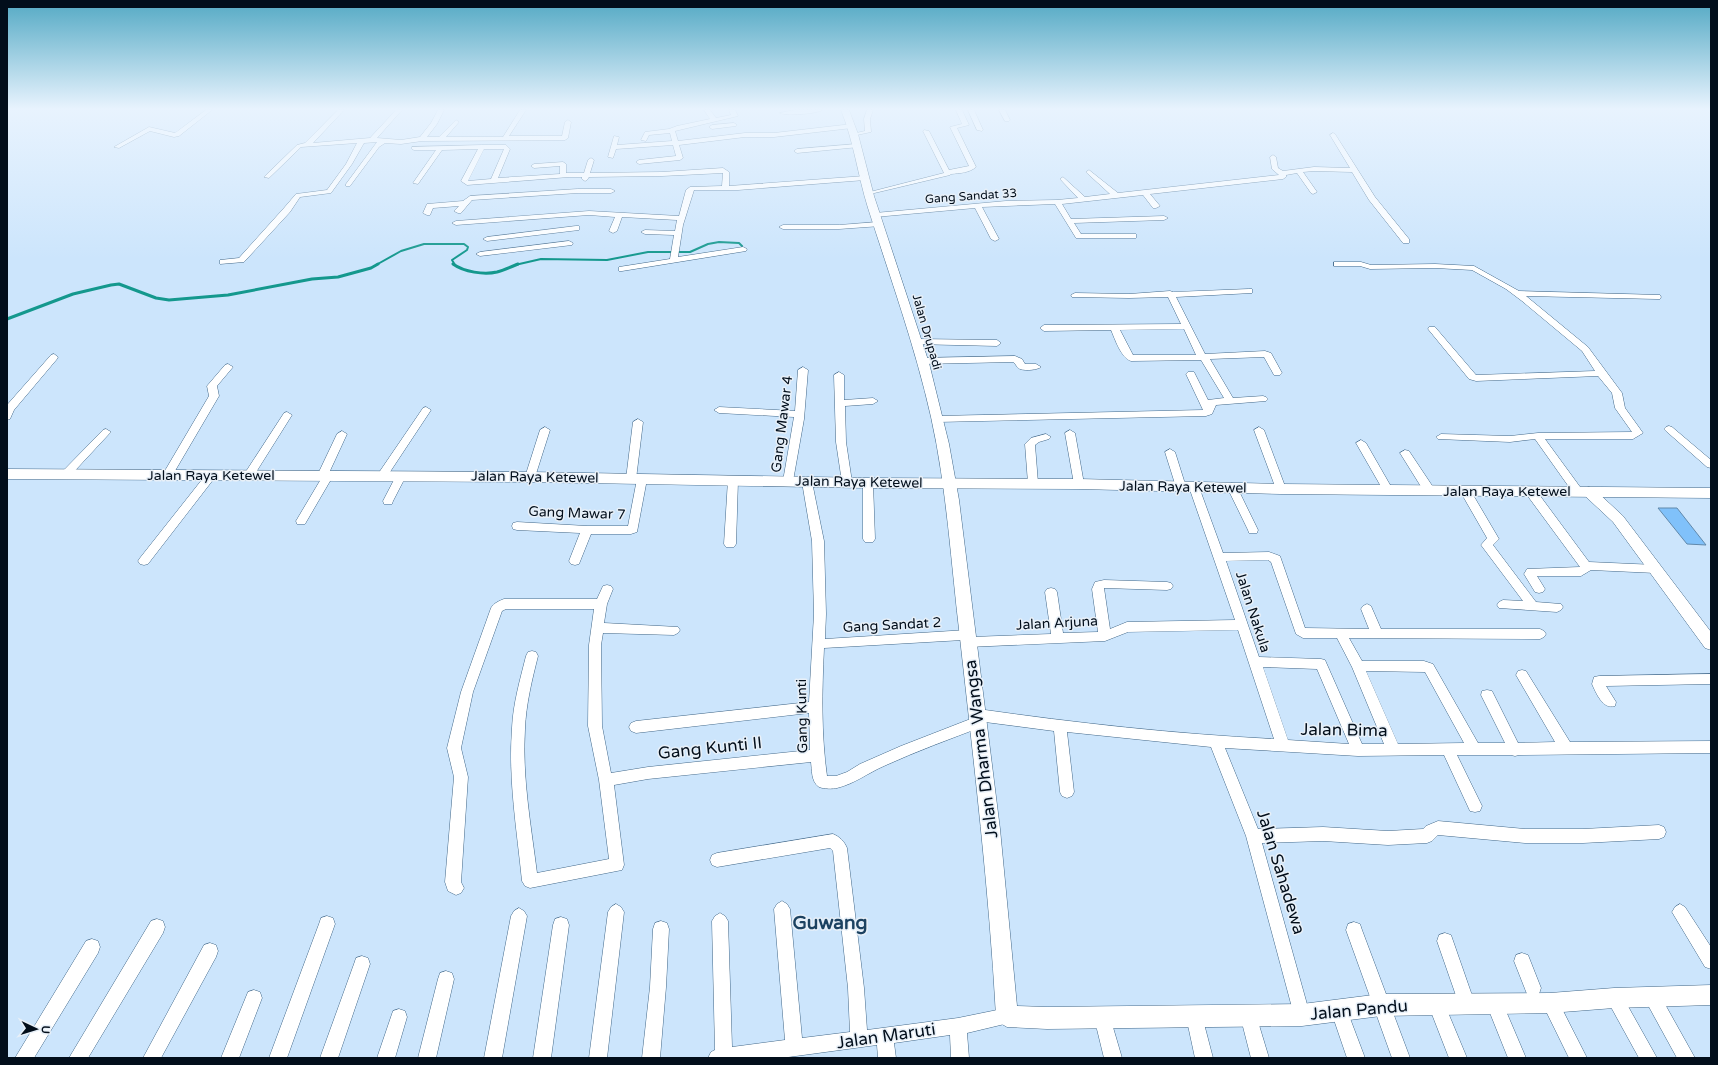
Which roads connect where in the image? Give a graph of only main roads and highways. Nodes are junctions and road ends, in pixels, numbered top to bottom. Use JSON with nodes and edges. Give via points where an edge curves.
{"nodes":[{"id":1,"x":8,"y":475,"type":"edge"},
{"id":2,"x":1711,"y":493,"type":"edge"}],
"edges":[{"from":1,"to":2,"type":"main road","name":"Jalan Raya Ketewel","via":[[530,477]]}]}
